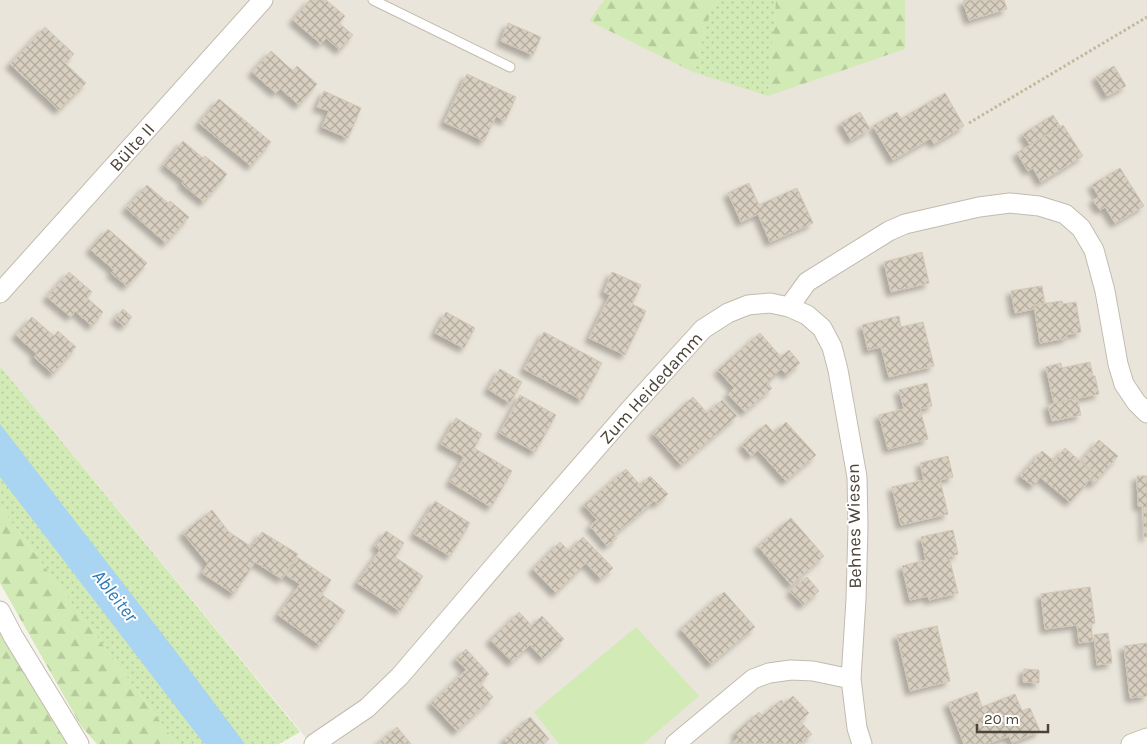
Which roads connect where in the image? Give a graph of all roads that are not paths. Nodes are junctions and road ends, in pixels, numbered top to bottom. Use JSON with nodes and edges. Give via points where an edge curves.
{"nodes":[{"id":1,"x":263,"y":0,"type":"edge"},
{"id":2,"x":373,"y":0,"type":"edge"},
{"id":3,"x":510,"y":67,"type":"dead end"},
{"id":4,"x":0,"y":293,"type":"edge"},
{"id":5,"x":789,"y":307,"type":"junction"},
{"id":6,"x":1147,"y":413,"type":"edge"},
{"id":7,"x":0,"y":611,"type":"edge"},
{"id":8,"x":851,"y":678,"type":"junction"},
{"id":9,"x":1147,"y":738,"type":"edge"},
{"id":10,"x":79,"y":744,"type":"edge"},
{"id":11,"x":314,"y":744,"type":"edge"},
{"id":12,"x":675,"y":744,"type":"edge"},
{"id":13,"x":862,"y":744,"type":"edge"},
{"id":14,"x":1131,"y":744,"type":"edge"}],
"edges":[{"from":1,"to":4,"type":"street","name":"Bülte II"},
{"from":2,"to":3,"type":"lane"},
{"from":5,"to":6,"type":"street","via":[[806,282],[905,224],[979,207],[1010,203],[1039,206],[1065,214],[1081,228],[1094,250],[1106,291],[1124,384]]},
{"from":5,"to":8,"type":"street","name":"Behnes Wiesen","via":[[807,315],[822,328],[832,347],[857,478],[856,599]]},
{"from":5,"to":11,"type":"street","name":"Zum Heidedamm","via":[[770,303],[748,305],[703,329],[400,676],[367,708]]},
{"from":7,"to":10,"type":"street"},
{"from":8,"to":12,"type":"street","via":[[791,670],[769,673],[753,679]]},
{"from":8,"to":13,"type":"street","name":"Behnes Wiesen"},
{"from":9,"to":14,"type":"street"}]}
